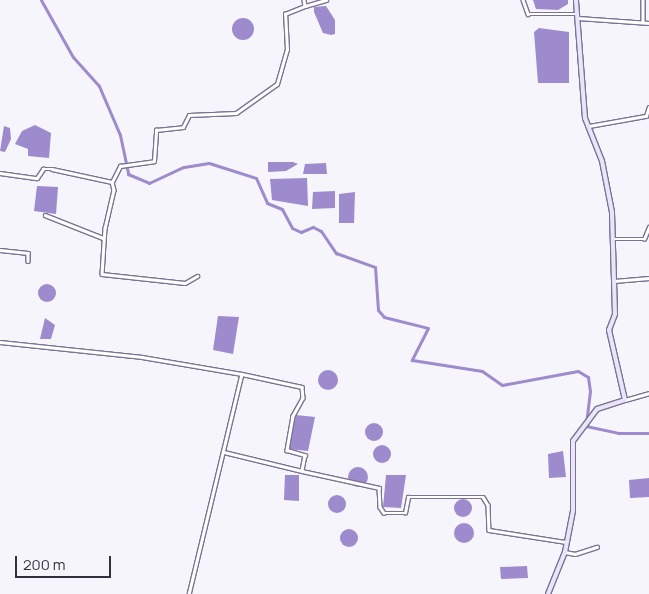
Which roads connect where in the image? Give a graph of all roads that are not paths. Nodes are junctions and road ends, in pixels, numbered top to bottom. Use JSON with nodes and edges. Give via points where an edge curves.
{"nodes":[{"id":1,"x":304,"y":0,"type":"edge"},
{"id":2,"x":326,"y":0,"type":"edge"},
{"id":3,"x":524,"y":0,"type":"edge"},
{"id":4,"x":576,"y":0,"type":"edge"},
{"id":5,"x":643,"y":0,"type":"edge"},
{"id":6,"x":305,"y":6,"type":"junction"},
{"id":7,"x":576,"y":16,"type":"junction"},
{"id":8,"x":643,"y":22,"type":"junction"},
{"id":9,"x":649,"y":23,"type":"edge"},
{"id":10,"x":649,"y":108,"type":"edge"},
{"id":11,"x":587,"y":127,"type":"junction"},
{"id":12,"x":0,"y":172,"type":"edge"},
{"id":13,"x":112,"y":182,"type":"junction"},
{"id":14,"x":45,"y":215,"type":"dead end"},
{"id":15,"x":649,"y":227,"type":"edge"},
{"id":16,"x":104,"y":238,"type":"junction"},
{"id":17,"x":613,"y":239,"type":"junction"},
{"id":18,"x":0,"y":250,"type":"edge"},
{"id":19,"x":28,"y":262,"type":"dead end"},
{"id":20,"x":197,"y":276,"type":"dead end"},
{"id":21,"x":649,"y":278,"type":"edge"},
{"id":22,"x":613,"y":282,"type":"junction"},
{"id":23,"x":0,"y":342,"type":"edge"},
{"id":24,"x":242,"y":374,"type":"junction"},
{"id":25,"x":649,"y":393,"type":"edge"},
{"id":26,"x":625,"y":400,"type":"junction"},
{"id":27,"x":224,"y":452,"type":"junction"},
{"id":28,"x":302,"y":471,"type":"junction"},
{"id":29,"x":566,"y":542,"type":"junction"},
{"id":30,"x":597,"y":548,"type":"dead end"},
{"id":31,"x":565,"y":552,"type":"junction"},
{"id":32,"x":190,"y":594,"type":"edge"},
{"id":33,"x":548,"y":594,"type":"edge"}],
"edges":[{"from":1,"to":6,"type":"street"},
{"from":2,"to":6,"type":"street"},
{"from":3,"to":7,"type":"street","via":[[528,14]]},
{"from":4,"to":7,"type":"street"},
{"from":5,"to":8,"type":"street"},
{"from":6,"to":13,"type":"street","via":[[285,14],[287,50],[277,85],[236,113],[189,115],[183,127],[156,130],[154,161],[120,166]]},
{"from":7,"to":8,"type":"street"},
{"from":7,"to":11,"type":"street"},
{"from":8,"to":9,"type":"street"},
{"from":10,"to":11,"type":"street","via":[[646,116]]},
{"from":11,"to":17,"type":"street","via":[[605,172]]},
{"from":12,"to":13,"type":"street","via":[[37,178],[43,169],[52,169]]},
{"from":13,"to":16,"type":"street","via":[[114,196]]},
{"from":14,"to":16,"type":"street"},
{"from":15,"to":17,"type":"street","via":[[645,228],[644,239]]},
{"from":16,"to":20,"type":"street","via":[[102,274],[185,283]]},
{"from":17,"to":22,"type":"street"},
{"from":18,"to":19,"type":"street","via":[[28,254]]},
{"from":21,"to":22,"type":"street"},
{"from":22,"to":26,"type":"street","via":[[615,314],[609,330]]},
{"from":23,"to":24,"type":"street","via":[[142,357]]},
{"from":24,"to":27,"type":"street"},
{"from":24,"to":28,"type":"street","via":[[302,386],[303,398],[293,416],[287,450],[305,456]]},
{"from":25,"to":26,"type":"street"},
{"from":26,"to":29,"type":"street","via":[[596,409],[573,441],[573,511]]},
{"from":27,"to":28,"type":"street"},
{"from":27,"to":32,"type":"street"},
{"from":28,"to":29,"type":"street","via":[[379,488],[380,507],[384,513],[405,513],[408,497],[483,498],[488,505],[489,530]]},
{"from":29,"to":31,"type":"street"},
{"from":30,"to":31,"type":"street","via":[[576,554]]},
{"from":31,"to":33,"type":"street"}]}
